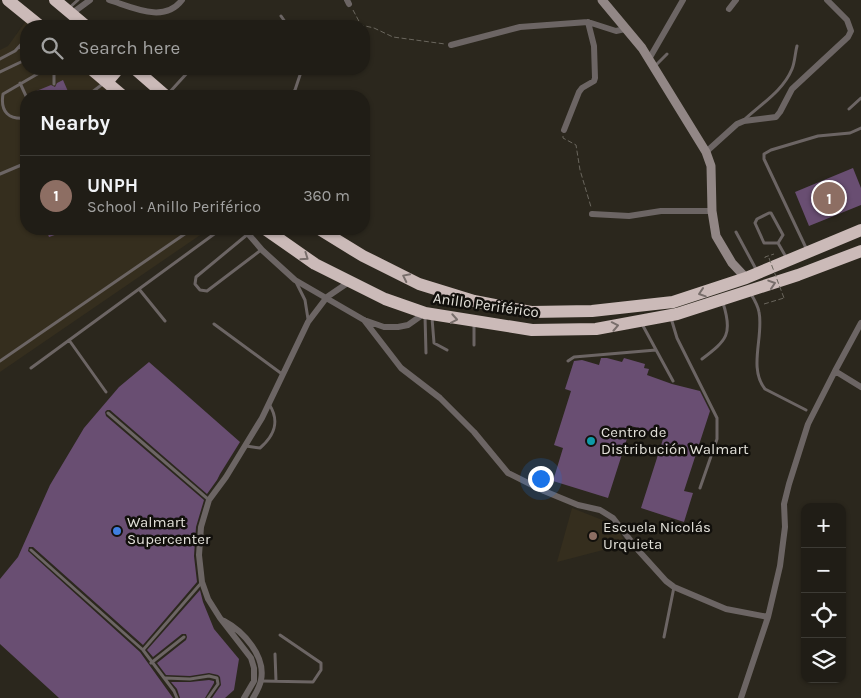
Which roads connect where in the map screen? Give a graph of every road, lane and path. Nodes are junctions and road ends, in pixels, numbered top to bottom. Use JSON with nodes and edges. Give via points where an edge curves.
{"nodes":[{"id":1,"x":8,"y":0,"type":"edge"},
{"id":2,"x":56,"y":0,"type":"edge"},
{"id":3,"x":78,"y":0,"type":"edge"},
{"id":4,"x":90,"y":0,"type":"edge"},
{"id":5,"x":109,"y":0,"type":"edge"},
{"id":6,"x":182,"y":0,"type":"edge"},
{"id":7,"x":602,"y":0,"type":"edge"},
{"id":8,"x":683,"y":0,"type":"edge"},
{"id":9,"x":736,"y":0,"type":"edge"},
{"id":10,"x":826,"y":0,"type":"edge"},
{"id":11,"x":348,"y":2,"type":"edge"},
{"id":12,"x":729,"y":9,"type":"dead end"},
{"id":13,"x":69,"y":12,"type":"junction"},
{"id":14,"x":281,"y":16,"type":"dead end"},
{"id":15,"x":31,"y":20,"type":"edge"},
{"id":16,"x":79,"y":20,"type":"edge"},
{"id":17,"x":284,"y":20,"type":"edge"},
{"id":18,"x":358,"y":20,"type":"edge"},
{"id":19,"x":588,"y":22,"type":"junction"},
{"id":20,"x":370,"y":27,"type":"edge"},
{"id":21,"x":625,"y":29,"type":"junction"},
{"id":22,"x":450,"y":45,"type":"joint"},
{"id":23,"x":797,"y":46,"type":"dead end"},
{"id":24,"x":20,"y":47,"type":"edge"},
{"id":25,"x":667,"y":54,"type":"dead end"},
{"id":26,"x":0,"y":59,"type":"edge"},
{"id":27,"x":649,"y":59,"type":"junction"},
{"id":28,"x":20,"y":62,"type":"edge"},
{"id":29,"x":654,"y":68,"type":"junction"},
{"id":30,"x":0,"y":72,"type":"edge"},
{"id":31,"x":35,"y":75,"type":"edge"},
{"id":32,"x":54,"y":75,"type":"edge"},
{"id":33,"x":98,"y":75,"type":"edge"},
{"id":34,"x":113,"y":75,"type":"edge"},
{"id":35,"x":142,"y":75,"type":"edge"},
{"id":36,"x":185,"y":75,"type":"edge"},
{"id":37,"x":300,"y":75,"type":"edge"},
{"id":38,"x":107,"y":82,"type":"junction"},
{"id":39,"x":20,"y":83,"type":"junction"},
{"id":40,"x":54,"y":84,"type":"dead end"},
{"id":41,"x":23,"y":90,"type":"edge"},
{"id":42,"x":95,"y":90,"type":"edge"},
{"id":43,"x":116,"y":90,"type":"edge"},
{"id":44,"x":159,"y":90,"type":"edge"},
{"id":45,"x":172,"y":90,"type":"edge"},
{"id":46,"x":295,"y":90,"type":"edge"},
{"id":47,"x":861,"y":98,"type":"edge"},
{"id":48,"x":849,"y":109,"type":"dead end"},
{"id":49,"x":20,"y":119,"type":"edge"},
{"id":50,"x":744,"y":121,"type":"junction"},
{"id":51,"x":861,"y":128,"type":"edge"},
{"id":52,"x":564,"y":130,"type":"joint"},
{"id":53,"x":706,"y":152,"type":"junction"},
{"id":54,"x":20,"y":165,"type":"edge"},
{"id":55,"x":0,"y":174,"type":"edge"},
{"id":56,"x":712,"y":211,"type":"junction"},
{"id":57,"x":592,"y":214,"type":"joint"},
{"id":58,"x":861,"y":230,"type":"edge"},
{"id":59,"x":736,"y":232,"type":"dead end"},
{"id":60,"x":183,"y":235,"type":"edge"},
{"id":61,"x":213,"y":235,"type":"edge"},
{"id":62,"x":242,"y":235,"type":"edge"},
{"id":63,"x":249,"y":235,"type":"edge"},
{"id":64,"x":273,"y":235,"type":"edge"},
{"id":65,"x":329,"y":235,"type":"edge"},
{"id":66,"x":778,"y":243,"type":"junction"},
{"id":67,"x":262,"y":250,"type":"junction"},
{"id":68,"x":861,"y":251,"type":"edge"},
{"id":69,"x":809,"y":252,"type":"junction"},
{"id":70,"x":770,"y":258,"type":"dead end"},
{"id":71,"x":788,"y":262,"type":"junction"},
{"id":72,"x":759,"y":273,"type":"junction"},
{"id":73,"x":746,"y":278,"type":"junction"},
{"id":74,"x":295,"y":280,"type":"junction"},
{"id":75,"x":349,"y":282,"type":"junction"},
{"id":76,"x":139,"y":289,"type":"junction"},
{"id":77,"x":327,"y":297,"type":"junction"},
{"id":78,"x":752,"y":297,"type":"junction"},
{"id":79,"x":722,"y":300,"type":"junction"},
{"id":80,"x":428,"y":314,"type":"junction"},
{"id":81,"x":670,"y":315,"type":"junction"},
{"id":82,"x":364,"y":320,"type":"junction"},
{"id":83,"x":640,"y":321,"type":"junction"},
{"id":84,"x":165,"y":322,"type":"dead end"},
{"id":85,"x":308,"y":322,"type":"junction"},
{"id":86,"x":474,"y":322,"type":"junction"},
{"id":87,"x":214,"y":324,"type":"dead end"},
{"id":88,"x":861,"y":325,"type":"edge"},
{"id":89,"x":69,"y":340,"type":"junction"},
{"id":90,"x":474,"y":345,"type":"dead end"},
{"id":91,"x":447,"y":350,"type":"dead end"},
{"id":92,"x":656,"y":350,"type":"junction"},
{"id":93,"x":426,"y":353,"type":"dead end"},
{"id":94,"x":702,"y":359,"type":"dead end"},
{"id":95,"x":568,"y":360,"type":"dead end"},
{"id":96,"x":0,"y":361,"type":"edge"},
{"id":97,"x":31,"y":368,"type":"dead end"},
{"id":98,"x":835,"y":371,"type":"junction"},
{"id":99,"x":283,"y":374,"type":"junction"},
{"id":100,"x":673,"y":381,"type":"dead end"},
{"id":101,"x":861,"y":387,"type":"edge"},
{"id":102,"x":106,"y":392,"type":"dead end"},
{"id":103,"x":269,"y":403,"type":"junction"},
{"id":104,"x":806,"y":410,"type":"dead end"},
{"id":105,"x":108,"y":413,"type":"dead end"},
{"id":106,"x":246,"y":446,"type":"junction"},
{"id":107,"x":700,"y":488,"type":"dead end"},
{"id":108,"x":209,"y":500,"type":"junction"},
{"id":109,"x":31,"y":550,"type":"dead end"},
{"id":110,"x":202,"y":582,"type":"junction"},
{"id":111,"x":674,"y":587,"type":"junction"},
{"id":112,"x":768,"y":617,"type":"junction"},
{"id":113,"x":280,"y":635,"type":"dead end"},
{"id":114,"x":184,"y":637,"type":"dead end"},
{"id":115,"x":664,"y":637,"type":"dead end"},
{"id":116,"x":143,"y":650,"type":"junction"},
{"id":117,"x":275,"y":654,"type":"dead end"},
{"id":118,"x":151,"y":663,"type":"junction"},
{"id":119,"x":164,"y":678,"type":"junction"},
{"id":120,"x":276,"y":680,"type":"junction"},
{"id":121,"x":257,"y":681,"type":"junction"},
{"id":122,"x":177,"y":698,"type":"edge"},
{"id":123,"x":208,"y":698,"type":"edge"},
{"id":124,"x":244,"y":698,"type":"edge"},
{"id":125,"x":253,"y":698,"type":"edge"},
{"id":126,"x":741,"y":698,"type":"edge"}],
"edges":[{"from":1,"to":15,"type":"highway"},
{"from":2,"to":13,"type":"highway"},
{"from":3,"to":13,"type":"lane"},
{"from":4,"to":13,"type":"street"},
{"from":5,"to":6,"type":"street","via":[[152,13],[169,10]]},
{"from":7,"to":21,"type":"main road"},
{"from":8,"to":27,"type":"street"},
{"from":9,"to":12,"type":"street"},
{"from":10,"to":50,"type":"street","via":[[847,20],[851,31],[848,37],[792,89],[776,117]]},
{"from":11,"to":18,"type":"path"},
{"from":13,"to":16,"type":"highway"},
{"from":14,"to":17,"type":"lane"},
{"from":19,"to":21,"type":"street","via":[[616,30]]},
{"from":19,"to":22,"type":"street","via":[[520,27]]},
{"from":19,"to":52,"type":"street","via":[[594,46],[595,78],[579,92]]},
{"from":20,"to":22,"type":"path","via":[[393,37]]},
{"from":21,"to":27,"type":"main road"},
{"from":23,"to":50,"type":"lane","via":[[786,80]]},
{"from":24,"to":26,"type":"lane"},
{"from":25,"to":29,"type":"lane"},
{"from":27,"to":29,"type":"main road"},
{"from":28,"to":30,"type":"lane"},
{"from":29,"to":53,"type":"main road"},
{"from":31,"to":39,"type":"lane"},
{"from":32,"to":40,"type":"lane"},
{"from":33,"to":38,"type":"highway"},
{"from":34,"to":38,"type":"highway"},
{"from":35,"to":44,"type":"highway"},
{"from":36,"to":45,"type":"lane"},
{"from":37,"to":46,"type":"lane"},
{"from":38,"to":42,"type":"lane"},
{"from":38,"to":43,"type":"highway"},
{"from":39,"to":41,"type":"lane"},
{"from":39,"to":49,"type":"lane","via":[[3,94],[2,100],[7,115]]},
{"from":47,"to":48,"type":"lane"},
{"from":50,"to":53,"type":"street"},
{"from":51,"to":69,"type":"lane","via":[[818,136],[764,154]]},
{"from":52,"to":57,"type":"path","via":[[563,138],[576,145]]},
{"from":53,"to":56,"type":"main road","via":[[711,166]]},
{"from":54,"to":55,"type":"lane"},
{"from":56,"to":57,"type":"street","via":[[661,210],[629,216]]},
{"from":56,"to":73,"type":"main road","via":[[718,241]]},
{"from":58,"to":69,"type":"highway","name":"Anillo Periférico"},
{"from":59,"to":72,"type":"lane"},
{"from":60,"to":96,"type":"lane"},
{"from":61,"to":76,"type":"lane"},
{"from":62,"to":67,"type":"lane","via":[[196,277],[195,284],[200,290],[206,291]]},
{"from":63,"to":67,"type":"street"},
{"from":64,"to":75,"type":"highway","name":"Anillo Periférico","one_way":true,"via":[[314,264]]},
{"from":73,"to":65,"type":"highway","name":"Anillo Periférico","one_way":true,"via":[[673,302],[592,311],[530,312],[474,301],[419,284]]},
{"from":66,"to":66,"type":"lane","via":[[764,243],[755,223],[757,218],[771,213],[783,235]]},
{"from":66,"to":71,"type":"lane"},
{"from":67,"to":74,"type":"street"},
{"from":78,"to":68,"type":"highway","name":"Anillo Periférico","one_way":true},
{"from":69,"to":71,"type":"highway","name":"Anillo Periférico"},
{"from":70,"to":78,"type":"path","bridge":true,"via":[[784,298],[768,304]]},
{"from":71,"to":72,"type":"highway","name":"Anillo Periférico"},
{"from":72,"to":73,"type":"highway","name":"Anillo Periférico"},
{"from":74,"to":77,"type":"street"},
{"from":74,"to":85,"type":"lane","via":[[305,300]]},
{"from":75,"to":77,"type":"street"},
{"from":75,"to":80,"type":"highway","name":"Anillo Periférico"},
{"from":76,"to":84,"type":"lane"},
{"from":76,"to":89,"type":"lane"},
{"from":77,"to":82,"type":"street"},
{"from":77,"to":85,"type":"street"},
{"from":78,"to":79,"type":"highway","name":"Anillo Periférico"},
{"from":78,"to":104,"type":"lane","via":[[759,312],[757,370],[761,384]]},
{"from":79,"to":81,"type":"highway","name":"Anillo Periférico"},
{"from":79,"to":94,"type":"lane","via":[[729,321],[725,340]]},
{"from":80,"to":82,"type":"street","via":[[398,327],[384,327]]},
{"from":80,"to":86,"type":"highway","name":"Anillo Periférico","one_way":true},
{"from":80,"to":91,"type":"lane","via":[[434,343]]},
{"from":80,"to":93,"type":"lane"},
{"from":81,"to":83,"type":"highway","name":"Anillo Periférico"},
{"from":81,"to":107,"type":"lane","via":[[717,418],[717,439]]},
{"from":82,"to":111,"type":"street","via":[[401,368],[440,398],[508,472],[544,491],[600,510],[613,518]]},
{"from":86,"to":83,"type":"highway","name":"Anillo Periférico","one_way":true,"via":[[532,330],[596,329]]},
{"from":83,"to":92,"type":"lane"},
{"from":85,"to":99,"type":"street"},
{"from":86,"to":90,"type":"lane"},
{"from":87,"to":99,"type":"lane"},
{"from":88,"to":98,"type":"street"},
{"from":89,"to":97,"type":"lane"},
{"from":89,"to":102,"type":"lane"},
{"from":92,"to":95,"type":"lane"},
{"from":92,"to":100,"type":"lane"},
{"from":98,"to":101,"type":"street"},
{"from":98,"to":112,"type":"street","via":[[808,424],[789,484],[784,504],[780,566]]},
{"from":99,"to":103,"type":"street"},
{"from":103,"to":106,"type":"street"},
{"from":103,"to":106,"type":"lane","via":[[276,421],[271,435],[260,448]]},
{"from":105,"to":108,"type":"lane"},
{"from":106,"to":108,"type":"street"},
{"from":108,"to":110,"type":"street","via":[[201,527]]},
{"from":109,"to":116,"type":"lane"},
{"from":110,"to":116,"type":"lane"},
{"from":110,"to":121,"type":"street","via":[[220,618],[250,642],[261,673]]},
{"from":111,"to":112,"type":"street","via":[[726,609]]},
{"from":111,"to":115,"type":"lane"},
{"from":112,"to":126,"type":"street"},
{"from":113,"to":120,"type":"lane","via":[[321,664],[321,670],[313,682]]},
{"from":114,"to":118,"type":"lane"},
{"from":116,"to":118,"type":"lane"},
{"from":117,"to":120,"type":"lane"},
{"from":118,"to":119,"type":"lane"},
{"from":119,"to":122,"type":"lane"},
{"from":119,"to":123,"type":"lane","via":[[217,678],[218,684]]},
{"from":120,"to":121,"type":"lane"},
{"from":121,"to":124,"type":"street"},
{"from":121,"to":125,"type":"street"}]}
